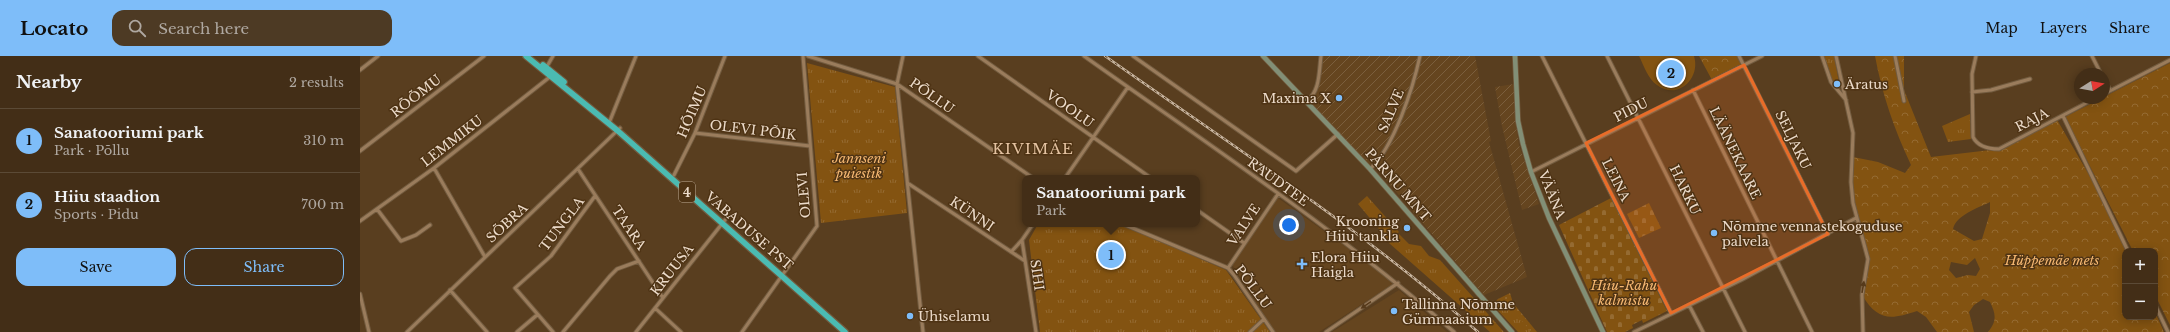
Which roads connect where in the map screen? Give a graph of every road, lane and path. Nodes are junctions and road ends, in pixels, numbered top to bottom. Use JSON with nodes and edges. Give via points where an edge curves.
{"nodes":[{"id":1,"x":378,"y":56,"type":"edge"},
{"id":2,"x":484,"y":56,"type":"edge"},
{"id":3,"x":526,"y":56,"type":"edge"},
{"id":4,"x":532,"y":56,"type":"edge"},
{"id":5,"x":553,"y":56,"type":"edge"},
{"id":6,"x":636,"y":56,"type":"edge"},
{"id":7,"x":725,"y":56,"type":"edge"},
{"id":8,"x":803,"y":56,"type":"edge"},
{"id":9,"x":808,"y":56,"type":"edge"},
{"id":10,"x":903,"y":56,"type":"edge"},
{"id":11,"x":978,"y":56,"type":"edge"},
{"id":12,"x":1084,"y":56,"type":"edge"},
{"id":13,"x":1133,"y":56,"type":"edge"},
{"id":14,"x":1263,"y":56,"type":"edge"},
{"id":15,"x":1321,"y":56,"type":"edge"},
{"id":16,"x":1420,"y":56,"type":"edge"},
{"id":17,"x":1515,"y":56,"type":"edge"},
{"id":18,"x":1542,"y":56,"type":"edge"},
{"id":19,"x":1607,"y":56,"type":"edge"},
{"id":20,"x":1739,"y":56,"type":"edge"},
{"id":21,"x":1762,"y":56,"type":"edge"},
{"id":22,"x":1822,"y":56,"type":"edge"},
{"id":23,"x":1836,"y":56,"type":"edge"},
{"id":24,"x":1895,"y":56,"type":"edge"},
{"id":25,"x":1976,"y":56,"type":"edge"},
{"id":26,"x":2092,"y":56,"type":"edge"},
{"id":27,"x":2170,"y":60,"type":"edge"},
{"id":28,"x":1744,"y":65,"type":"junction"},
{"id":29,"x":2098,"y":68,"type":"edge"},
{"id":30,"x":545,"y":69,"type":"junction"},
{"id":31,"x":360,"y":70,"type":"edge"},
{"id":32,"x":552,"y":75,"type":"junction"},
{"id":33,"x":2030,"y":79,"type":"dead end"},
{"id":34,"x":897,"y":84,"type":"junction"},
{"id":35,"x":1128,"y":87,"type":"junction"},
{"id":36,"x":1693,"y":90,"type":"junction"},
{"id":37,"x":2110,"y":90,"type":"edge"},
{"id":38,"x":1972,"y":92,"type":"junction"},
{"id":39,"x":1846,"y":100,"type":"junction"},
{"id":40,"x":1307,"y":101,"type":"junction"},
{"id":41,"x":1904,"y":101,"type":"dead end"},
{"id":42,"x":2085,"y":104,"type":"edge"},
{"id":43,"x":2062,"y":116,"type":"junction"},
{"id":44,"x":1638,"y":118,"type":"junction"},
{"id":45,"x":610,"y":121,"type":"junction"},
{"id":46,"x":619,"y":129,"type":"junction"},
{"id":47,"x":695,"y":133,"type":"junction"},
{"id":48,"x":1338,"y":134,"type":"junction"},
{"id":49,"x":1093,"y":138,"type":"junction"},
{"id":50,"x":1586,"y":143,"type":"junction"},
{"id":51,"x":810,"y":146,"type":"junction"},
{"id":52,"x":360,"y":151,"type":"edge"},
{"id":53,"x":434,"y":168,"type":"junction"},
{"id":54,"x":578,"y":169,"type":"junction"},
{"id":55,"x":1370,"y":169,"type":"junction"},
{"id":56,"x":1531,"y":172,"type":"junction"},
{"id":57,"x":674,"y":175,"type":"junction"},
{"id":58,"x":1029,"y":175,"type":"edge"},
{"id":59,"x":1067,"y":175,"type":"edge"},
{"id":60,"x":1147,"y":175,"type":"edge"},
{"id":61,"x":909,"y":184,"type":"junction"},
{"id":62,"x":1278,"y":194,"type":"junction"},
{"id":63,"x":595,"y":196,"type":"junction"},
{"id":64,"x":377,"y":209,"type":"junction"},
{"id":65,"x":1200,"y":212,"type":"edge"},
{"id":66,"x":1856,"y":218,"type":"junction"},
{"id":67,"x":360,"y":221,"type":"edge"},
{"id":68,"x":724,"y":222,"type":"junction"},
{"id":69,"x":430,"y":225,"type":"dead end"},
{"id":70,"x":1031,"y":227,"type":"edge"},
{"id":71,"x":1130,"y":227,"type":"edge"},
{"id":72,"x":1828,"y":234,"type":"junction"},
{"id":73,"x":1022,"y":240,"type":"junction"},
{"id":74,"x":1244,"y":243,"type":"junction"},
{"id":75,"x":2127,"y":248,"type":"edge"},
{"id":76,"x":1011,"y":252,"type":"junction"},
{"id":77,"x":485,"y":257,"type":"junction"},
{"id":78,"x":1777,"y":260,"type":"junction"},
{"id":79,"x":639,"y":261,"type":"junction"},
{"id":80,"x":1025,"y":261,"type":"junction"},
{"id":81,"x":1228,"y":268,"type":"junction"},
{"id":82,"x":783,"y":274,"type":"junction"},
{"id":83,"x":1398,"y":283,"type":"junction"},
{"id":84,"x":1722,"y":289,"type":"junction"},
{"id":85,"x":450,"y":290,"type":"junction"},
{"id":86,"x":360,"y":294,"type":"edge"},
{"id":87,"x":663,"y":298,"type":"junction"},
{"id":88,"x":1690,"y":305,"type":"junction"},
{"id":89,"x":655,"y":308,"type":"junction"},
{"id":90,"x":2158,"y":311,"type":"edge"},
{"id":91,"x":1671,"y":313,"type":"junction"},
{"id":92,"x":537,"y":315,"type":"junction"},
{"id":93,"x":1264,"y":319,"type":"junction"},
{"id":94,"x":369,"y":332,"type":"edge"},
{"id":95,"x":407,"y":332,"type":"edge"},
{"id":96,"x":487,"y":332,"type":"edge"},
{"id":97,"x":517,"y":332,"type":"edge"},
{"id":98,"x":553,"y":332,"type":"edge"},
{"id":99,"x":563,"y":332,"type":"edge"},
{"id":100,"x":636,"y":332,"type":"edge"},
{"id":101,"x":680,"y":332,"type":"edge"},
{"id":102,"x":742,"y":332,"type":"edge"},
{"id":103,"x":846,"y":332,"type":"edge"},
{"id":104,"x":851,"y":332,"type":"edge"},
{"id":105,"x":923,"y":332,"type":"edge"},
{"id":106,"x":1036,"y":332,"type":"edge"},
{"id":107,"x":1250,"y":332,"type":"edge"},
{"id":108,"x":1272,"y":332,"type":"edge"},
{"id":109,"x":1326,"y":332,"type":"edge"},
{"id":110,"x":1454,"y":332,"type":"edge"},
{"id":111,"x":1512,"y":332,"type":"edge"},
{"id":112,"x":1603,"y":332,"type":"edge"},
{"id":113,"x":1634,"y":332,"type":"edge"},
{"id":114,"x":1703,"y":332,"type":"edge"},
{"id":115,"x":1745,"y":332,"type":"edge"},
{"id":116,"x":1812,"y":332,"type":"edge"},
{"id":117,"x":1863,"y":332,"type":"edge"},
{"id":118,"x":2168,"y":332,"type":"edge"}],
"edges":[{"from":1,"to":31,"type":"street"},
{"from":2,"to":52,"type":"street","name":"RÕÕMU"},
{"from":3,"to":30,"type":"highway","name":"VABADUSE PST","number":"4"},
{"from":4,"to":30,"type":"highway","name":"VABADUSE PST","number":"4"},
{"from":5,"to":30,"type":"street"},
{"from":6,"to":45,"type":"street"},
{"from":7,"to":47,"type":"street","name":"HÕIMU"},
{"from":8,"to":51,"type":"street","name":"OLEVI"},
{"from":9,"to":34,"type":"street","name":"PÕLLU"},
{"from":10,"to":34,"type":"street"},
{"from":11,"to":49,"type":"street","name":"VOOLU"},
{"from":12,"to":35,"type":"street","name":"RAUDTEE"},
{"from":13,"to":48,"type":"street","name":"RAUDTEE","via":[[1296,171]]},
{"from":14,"to":40,"type":"main road","name":"PÄRNU MNT"},
{"from":15,"to":40,"type":"street","via":[[1317,88]]},
{"from":16,"to":55,"type":"street","name":"SALVE","via":[[1411,89],[1385,150]]},
{"from":17,"to":56,"type":"main road","name":"VÄÄNA","via":[[1518,121]]},
{"from":18,"to":50,"type":"street","name":"LEINA"},
{"from":19,"to":44,"type":"street","name":"HARKU"},
{"from":20,"to":28,"type":"street","name":"SELJAKU"},
{"from":21,"to":28,"type":"street","name":"PIDU"},
{"from":22,"to":39,"type":"street","via":[[1830,82]]},
{"from":23,"to":39,"type":"street"},
{"from":24,"to":41,"type":"street"},
{"from":25,"to":38,"type":"street"},
{"from":26,"to":29,"type":"street"},
{"from":27,"to":37,"type":"street"},
{"from":28,"to":36,"type":"street","name":"PIDU"},
{"from":28,"to":72,"type":"street","name":"SELJAKU"},
{"from":30,"to":32,"type":"highway","name":"VABADUSE PST","number":"4"},
{"from":32,"to":45,"type":"highway","name":"VABADUSE PST","number":"4"},
{"from":32,"to":53,"type":"street","name":"LEMMIKU"},
{"from":33,"to":38,"type":"street","via":[[1991,90]]},
{"from":34,"to":58,"type":"street","name":"PÕLLU"},
{"from":34,"to":61,"type":"street"},
{"from":35,"to":49,"type":"street"},
{"from":35,"to":62,"type":"street","name":"RAUDTEE"},
{"from":36,"to":44,"type":"street","name":"PIDU"},
{"from":36,"to":78,"type":"street","name":"LÄÄNEKAARE"},
{"from":38,"to":43,"type":"street","name":"RAJA","via":[[1973,137],[1975,142],[1990,149],[1999,149]]},
{"from":39,"to":66,"type":"street","via":[[1853,133],[1851,182]]},
{"from":40,"to":48,"type":"main road","name":"PÄRNU MNT"},
{"from":42,"to":43,"type":"street","name":"RAJA"},
{"from":43,"to":75,"type":"street"},
{"from":44,"to":50,"type":"street","name":"PIDU"},
{"from":44,"to":84,"type":"street","name":"HARKU"},
{"from":45,"to":46,"type":"highway","name":"VABADUSE PST","number":"4"},
{"from":46,"to":54,"type":"street","name":"SÕBRA"},
{"from":46,"to":57,"type":"highway","name":"VABADUSE PST","number":"4"},
{"from":46,"to":68,"type":"highway","name":"VABADUSE PST","number":"4"},
{"from":47,"to":51,"type":"street","name":"OLEVI PÕIK"},
{"from":47,"to":57,"type":"street","name":"HÕIMU"},
{"from":48,"to":55,"type":"main road","name":"PÄRNU MNT"},
{"from":49,"to":59,"type":"street"},
{"from":49,"to":60,"type":"street","name":"VOOLU"},
{"from":50,"to":56,"type":"street","name":"PIDU"},
{"from":50,"to":91,"type":"street","name":"LEINA"},
{"from":51,"to":82,"type":"street","name":"OLEVI","via":[[817,226]]},
{"from":53,"to":64,"type":"street","name":"LEMMIKU"},
{"from":53,"to":77,"type":"street"},
{"from":54,"to":63,"type":"street","name":"TAARA"},
{"from":54,"to":77,"type":"street","name":"SÕBRA"},
{"from":55,"to":111,"type":"main road","name":"PÄRNU MNT"},
{"from":56,"to":112,"type":"main road","name":"VÄÄNA","via":[[1549,218]]},
{"from":57,"to":68,"type":"highway","name":"VABADUSE PST","number":"4"},
{"from":61,"to":76,"type":"street","name":"KÜNNI"},
{"from":61,"to":105,"type":"street"},
{"from":62,"to":74,"type":"street","name":"VALVE"},
{"from":62,"to":83,"type":"street","name":"RAUDTEE"},
{"from":63,"to":79,"type":"street","name":"TAARA"},
{"from":63,"to":92,"type":"street","name":"TUNGLA","via":[[551,256],[516,288]]},
{"from":64,"to":67,"type":"street","name":"LEMMIKU"},
{"from":64,"to":69,"type":"street","via":[[401,241]]},
{"from":65,"to":74,"type":"street"},
{"from":66,"to":72,"type":"street"},
{"from":117,"to":66,"type":"street","one_way":true,"via":[[1862,295],[1868,259]]},
{"from":68,"to":82,"type":"highway","name":"VABADUSE PST","number":"4"},
{"from":68,"to":87,"type":"street","name":"KRUUSA"},
{"from":70,"to":73,"type":"street"},
{"from":71,"to":81,"type":"street","name":"PÕLLU"},
{"from":72,"to":78,"type":"street"},
{"from":73,"to":76,"type":"street"},
{"from":73,"to":80,"type":"street","name":"SIHI"},
{"from":74,"to":81,"type":"street","name":"VALVE"},
{"from":76,"to":80,"type":"street","name":"KÜNNI"},
{"from":77,"to":85,"type":"street","name":"SÕBRA"},
{"from":78,"to":84,"type":"street"},
{"from":78,"to":116,"type":"street","name":"LÄÄNEKAARE"},
{"from":79,"to":87,"type":"street","name":"TAARA"},
{"from":79,"to":99,"type":"street","via":[[617,270],[610,276]]},
{"from":80,"to":106,"type":"street","name":"SIHI"},
{"from":81,"to":93,"type":"street","name":"PÕLLU"},
{"from":82,"to":102,"type":"street","name":"OLEVI"},
{"from":82,"to":103,"type":"highway","name":"VABADUSE PST","number":"4"},
{"from":82,"to":104,"type":"highway","name":"VABADUSE PST","number":"4"},
{"from":83,"to":109,"type":"street","one_way":true},
{"from":83,"to":110,"type":"street","name":"RAUDTEE"},
{"from":84,"to":88,"type":"street"},
{"from":84,"to":115,"type":"street","name":"HARKU"},
{"from":85,"to":95,"type":"street","name":"SÕBRA"},
{"from":85,"to":96,"type":"street"},
{"from":86,"to":94,"type":"street"},
{"from":87,"to":89,"type":"street","name":"KRUUSA"},
{"from":88,"to":91,"type":"street"},
{"from":88,"to":114,"type":"street"},
{"from":89,"to":100,"type":"street","name":"KRUUSA"},
{"from":89,"to":101,"type":"street"},
{"from":90,"to":118,"type":"street"},
{"from":91,"to":113,"type":"street"},
{"from":92,"to":97,"type":"street"},
{"from":92,"to":98,"type":"street","name":"TUNGLA"},
{"from":93,"to":107,"type":"street"},
{"from":93,"to":108,"type":"street","name":"PÕLLU"}]}
